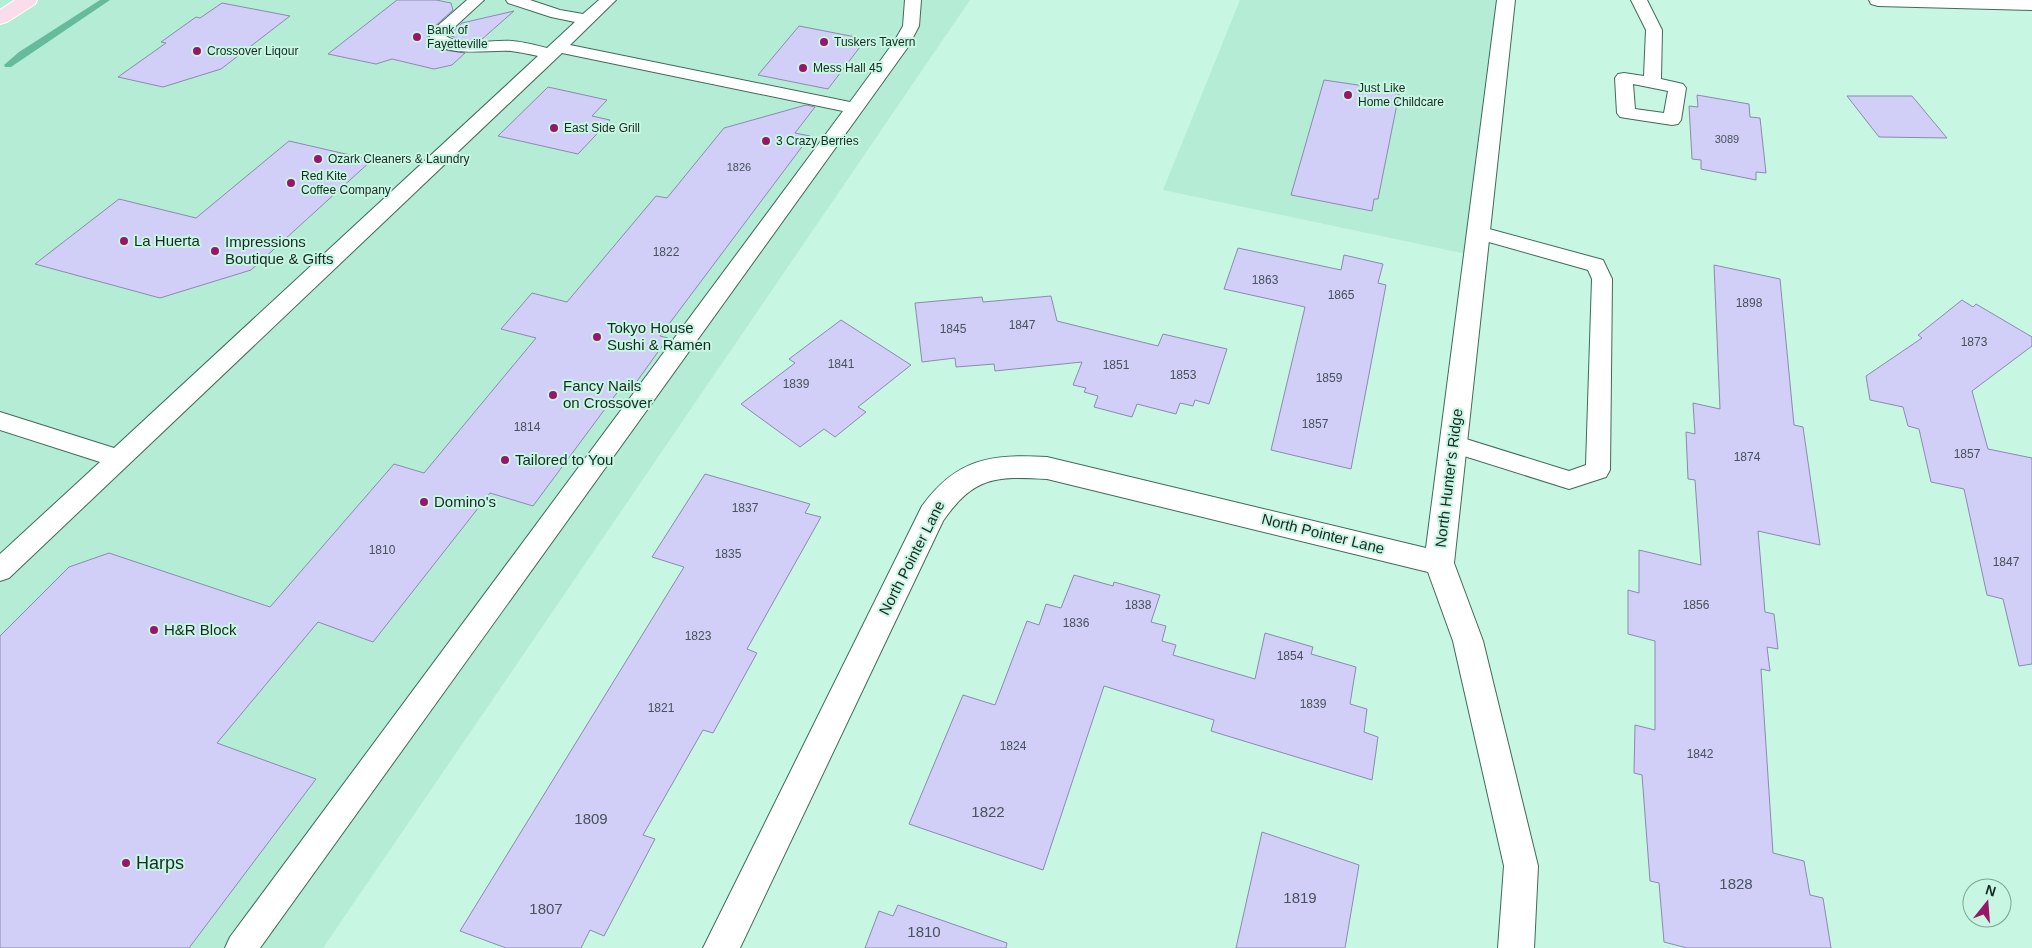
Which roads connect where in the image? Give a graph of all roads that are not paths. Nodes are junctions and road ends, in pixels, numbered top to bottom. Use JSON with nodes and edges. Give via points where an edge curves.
{"nodes":[{"id":1,"x":28,"y":0,"type":"edge"},
{"id":2,"x":476,"y":0,"type":"edge"},
{"id":3,"x":514,"y":0,"type":"edge"},
{"id":4,"x":608,"y":0,"type":"edge"},
{"id":5,"x":913,"y":0,"type":"edge"},
{"id":6,"x":1506,"y":0,"type":"edge"},
{"id":7,"x":1639,"y":0,"type":"edge"},
{"id":8,"x":1878,"y":0,"type":"edge"},
{"id":9,"x":2032,"y":4,"type":"edge"},
{"id":10,"x":0,"y":18,"type":"edge"},
{"id":11,"x":587,"y":20,"type":"junction"},
{"id":12,"x":554,"y":51,"type":"junction"},
{"id":13,"x":1652,"y":82,"type":"dead end"},
{"id":14,"x":855,"y":108,"type":"junction"},
{"id":15,"x":1478,"y":232,"type":"junction"},
{"id":16,"x":0,"y":420,"type":"edge"},
{"id":17,"x":1453,"y":444,"type":"junction"},
{"id":18,"x":119,"y":459,"type":"junction"},
{"id":19,"x":1439,"y":562,"type":"junction"},
{"id":20,"x":0,"y":570,"type":"edge"},
{"id":21,"x":241,"y":948,"type":"edge"},
{"id":22,"x":721,"y":948,"type":"edge"},
{"id":23,"x":1516,"y":948,"type":"edge"}],
"edges":[{"from":1,"to":10,"type":"main road"},
{"from":2,"to":12,"type":"lane","via":[[437,38],[463,46],[512,46]]},
{"from":3,"to":11,"type":"lane"},
{"from":4,"to":11,"type":"lane"},
{"from":5,"to":14,"type":"lane","via":[[911,26],[902,43]]},
{"from":6,"to":15,"type":"street","name":"North Hunter's Ridge"},
{"from":7,"to":13,"type":"lane","via":[[1654,30]]},
{"from":8,"to":9,"type":"street"},
{"from":11,"to":12,"type":"lane"},
{"from":12,"to":14,"type":"lane"},
{"from":12,"to":18,"type":"lane"},
{"from":14,"to":21,"type":"lane"},
{"from":15,"to":17,"type":"street","name":"North Hunter's Ridge"},
{"from":15,"to":17,"type":"lane","via":[[1596,265],[1602,279],[1598,470],[1569,480]]},
{"from":16,"to":18,"type":"lane"},
{"from":17,"to":19,"type":"street","name":"North Hunter's Ridge"},
{"from":18,"to":20,"type":"lane"},
{"from":19,"to":22,"type":"street","name":"North Pointer Lane","via":[[1047,468],[1012,465],[985,470],[962,480],[943,496],[932,514]]},
{"from":19,"to":23,"type":"street","name":"North Hunter's Ridge","via":[[1468,641],[1521,866]]}]}
